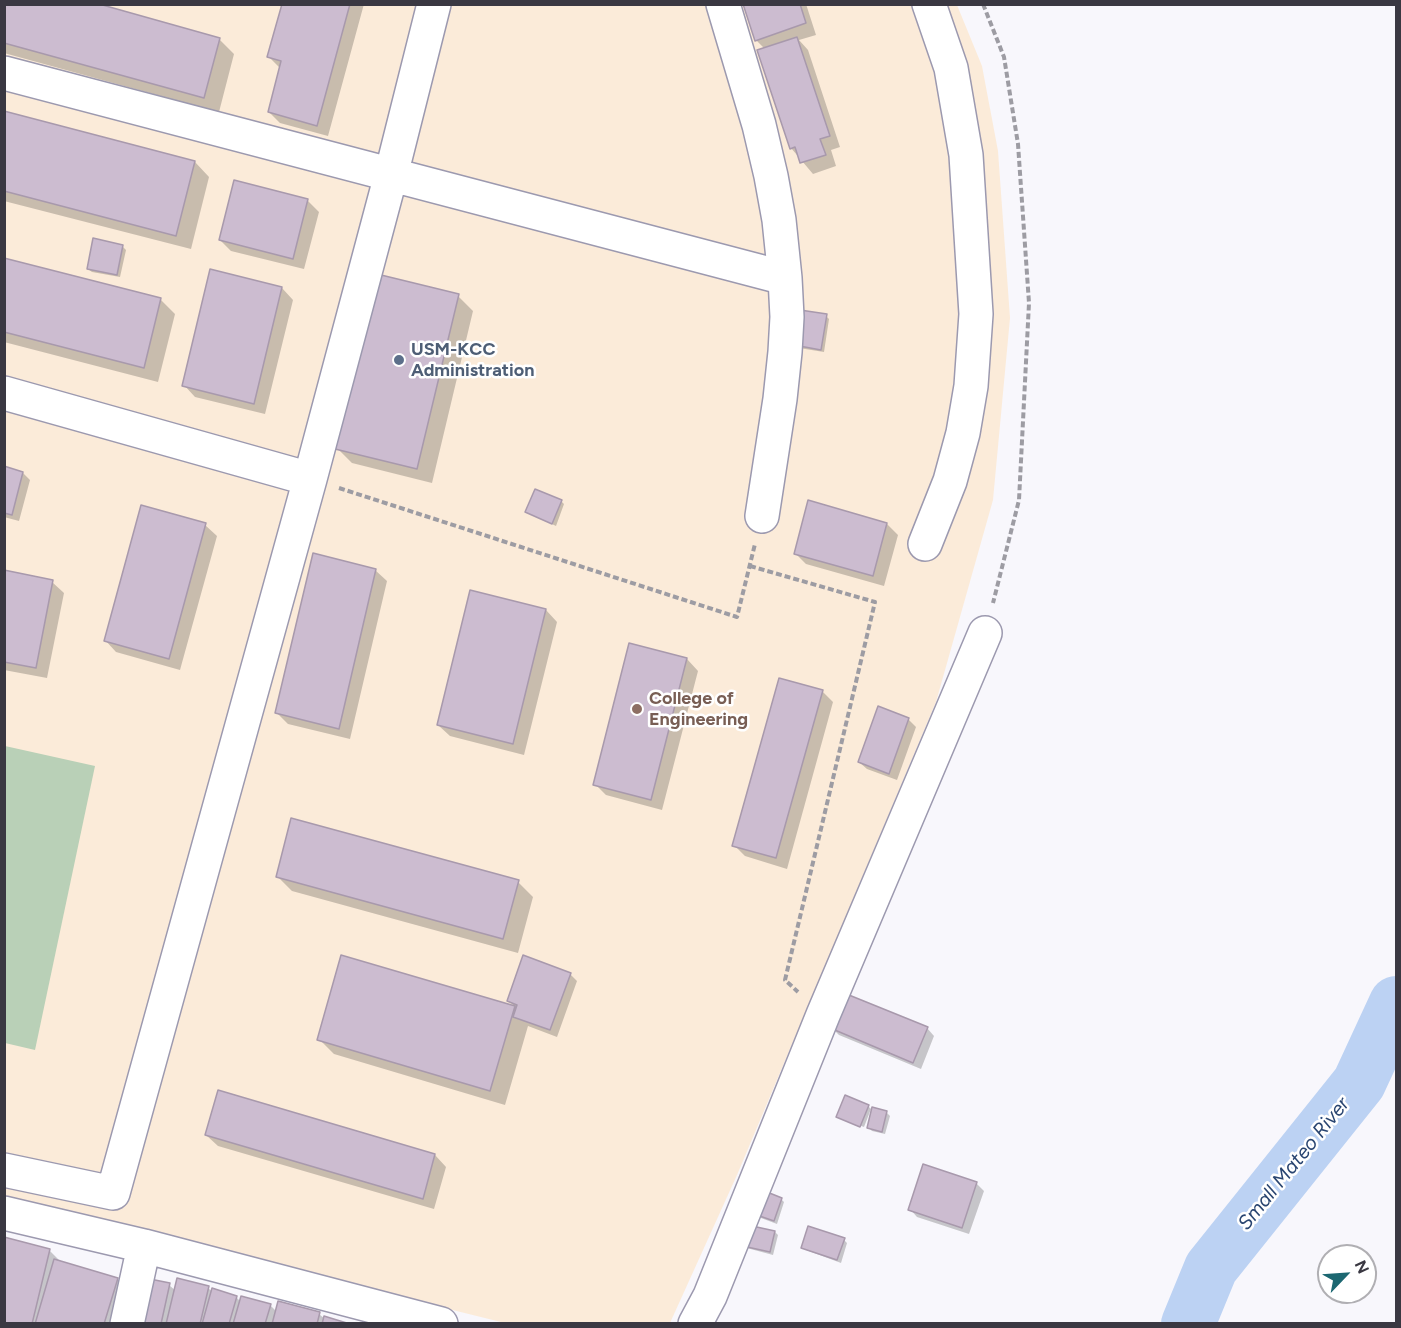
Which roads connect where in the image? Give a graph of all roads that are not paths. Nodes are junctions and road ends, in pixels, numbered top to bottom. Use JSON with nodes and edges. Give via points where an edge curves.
{"nodes":[{"id":1,"x":434,"y":4,"type":"edge"},
{"id":2,"x":723,"y":4,"type":"edge"},
{"id":3,"x":929,"y":4,"type":"edge"},
{"id":4,"x":4,"y":73,"type":"edge"},
{"id":5,"x":391,"y":175,"type":"junction"},
{"id":6,"x":784,"y":278,"type":"junction"},
{"id":7,"x":4,"y":393,"type":"edge"},
{"id":8,"x":310,"y":479,"type":"junction"},
{"id":9,"x":762,"y":516,"type":"road end"},
{"id":10,"x":925,"y":544,"type":"dead end"},
{"id":11,"x":985,"y":633,"type":"road end"},
{"id":12,"x":4,"y":1170,"type":"edge"},
{"id":13,"x":4,"y":1213,"type":"edge"},
{"id":14,"x":144,"y":1246,"type":"junction"},
{"id":15,"x":127,"y":1323,"type":"edge"},
{"id":16,"x":441,"y":1323,"type":"edge"},
{"id":17,"x":695,"y":1323,"type":"edge"}],
"edges":[{"from":1,"to":5,"type":"street"},
{"from":2,"to":6,"type":"street","via":[[771,176]]},
{"from":3,"to":10,"type":"street","via":[[951,68],[966,154],[976,314],[963,433],[950,481]]},
{"from":4,"to":5,"type":"street"},
{"from":5,"to":6,"type":"street"},
{"from":5,"to":8,"type":"street"},
{"from":6,"to":9,"type":"street","via":[[785,351]]},
{"from":7,"to":8,"type":"street"},
{"from":8,"to":12,"type":"street","via":[[113,1193]]},
{"from":11,"to":17,"type":"street","via":[[823,1015],[710,1296]]},
{"from":13,"to":14,"type":"street"},
{"from":14,"to":15,"type":"street"},
{"from":14,"to":16,"type":"street"}]}
